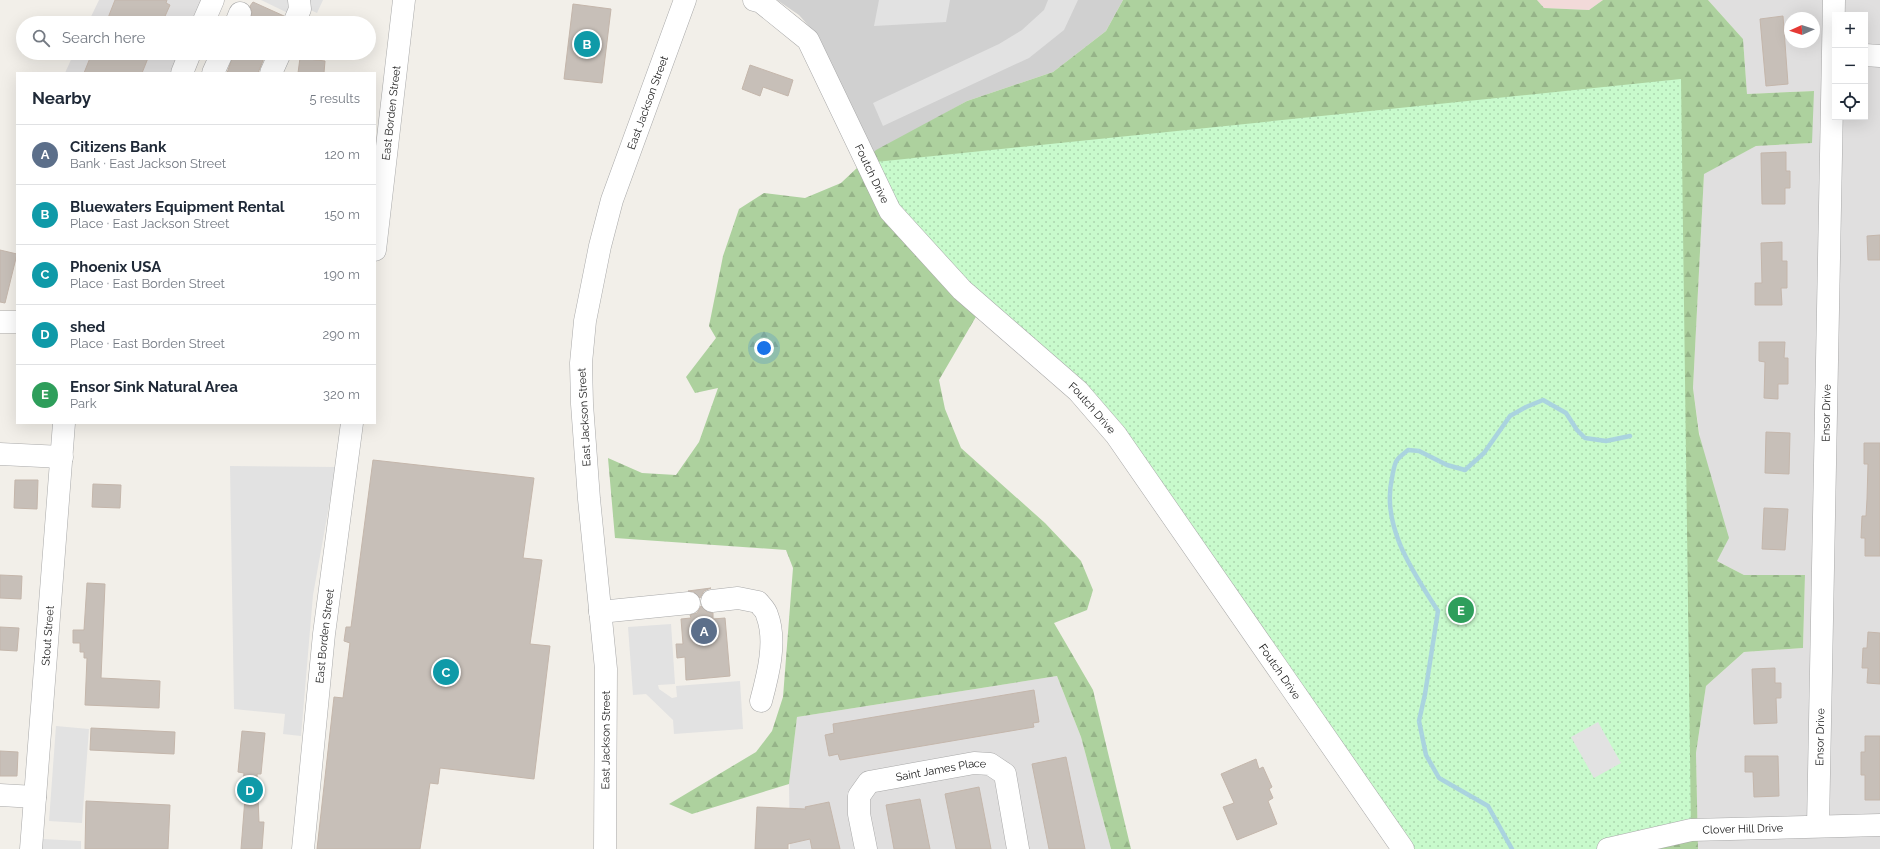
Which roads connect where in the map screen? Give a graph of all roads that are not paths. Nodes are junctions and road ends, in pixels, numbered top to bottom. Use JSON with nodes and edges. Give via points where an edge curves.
{"nodes":[{"id":1,"x":213,"y":0,"type":"edge"},
{"id":2,"x":299,"y":0,"type":"edge"},
{"id":3,"x":404,"y":0,"type":"edge"},
{"id":4,"x":685,"y":0,"type":"edge"},
{"id":5,"x":754,"y":0,"type":"edge"},
{"id":6,"x":1834,"y":0,"type":"edge"},
{"id":7,"x":207,"y":16,"type":"edge"},
{"id":8,"x":297,"y":16,"type":"edge"},
{"id":9,"x":1834,"y":48,"type":"edge"},
{"id":10,"x":1868,"y":55,"type":"edge"},
{"id":11,"x":1880,"y":56,"type":"edge"},
{"id":12,"x":187,"y":60,"type":"edge"},
{"id":13,"x":219,"y":60,"type":"edge"},
{"id":14,"x":277,"y":60,"type":"edge"},
{"id":15,"x":182,"y":72,"type":"edge"},
{"id":16,"x":213,"y":72,"type":"edge"},
{"id":17,"x":271,"y":72,"type":"edge"},
{"id":18,"x":1833,"y":84,"type":"edge"},
{"id":19,"x":376,"y":241,"type":"edge"},
{"id":20,"x":0,"y":322,"type":"edge"},
{"id":21,"x":16,"y":322,"type":"edge"},
{"id":22,"x":64,"y":424,"type":"edge"},
{"id":23,"x":352,"y":424,"type":"edge"},
{"id":24,"x":0,"y":454,"type":"edge"},
{"id":25,"x":62,"y":456,"type":"junction"},
{"id":26,"x":712,"y":601,"type":"dead end"},
{"id":27,"x":689,"y":603,"type":"dead end"},
{"id":28,"x":600,"y":612,"type":"junction"},
{"id":29,"x":761,"y":701,"type":"dead end"},
{"id":30,"x":0,"y":795,"type":"edge"},
{"id":31,"x":35,"y":797,"type":"junction"},
{"id":32,"x":1880,"y":825,"type":"edge"},
{"id":33,"x":1818,"y":826,"type":"junction"},
{"id":34,"x":31,"y":849,"type":"edge"},
{"id":35,"x":303,"y":849,"type":"edge"},
{"id":36,"x":605,"y":849,"type":"edge"},
{"id":37,"x":866,"y":849,"type":"edge"},
{"id":38,"x":1018,"y":849,"type":"edge"},
{"id":39,"x":1403,"y":849,"type":"edge"},
{"id":40,"x":1608,"y":849,"type":"edge"}],
"edges":[{"from":1,"to":7,"type":"street"},
{"from":2,"to":8,"type":"street","via":[[300,9]]},
{"from":3,"to":19,"type":"street","name":"East Borden Street"},
{"from":4,"to":28,"type":"street","name":"East Jackson Street","via":[[612,200],[585,321],[581,363],[582,404]]},
{"from":5,"to":39,"type":"street","name":"Foutch Drive","via":[[761,2],[808,40],[890,211],[962,290],[1078,391],[1116,435]]},
{"from":6,"to":9,"type":"street","name":"Ensor Drive"},
{"from":10,"to":11,"type":"street"},
{"from":12,"to":15,"type":"street"},
{"from":13,"to":16,"type":"street"},
{"from":14,"to":17,"type":"street"},
{"from":18,"to":33,"type":"street","name":"Ensor Drive"},
{"from":20,"to":21,"type":"street"},
{"from":22,"to":25,"type":"street","name":"Stout Street"},
{"from":23,"to":35,"type":"street","name":"East Borden Street","via":[[324,634]]},
{"from":24,"to":25,"type":"street"},
{"from":25,"to":31,"type":"street","name":"Stout Street"},
{"from":26,"to":29,"type":"street","via":[[738,598],[758,602],[767,614],[771,641],[768,676]]},
{"from":27,"to":28,"type":"street"},
{"from":28,"to":36,"type":"street","name":"East Jackson Street","via":[[606,670]]},
{"from":30,"to":31,"type":"street"},
{"from":31,"to":34,"type":"street","name":"Stout Street"},
{"from":32,"to":33,"type":"street","name":"Clover Hill Drive"},
{"from":33,"to":40,"type":"street","name":"Clover Hill Drive","via":[[1691,830]]},
{"from":37,"to":38,"type":"street","name":"Saint James Place","via":[[859,814],[859,796],[869,782],[974,763],[990,764],[1004,774]]}]}
